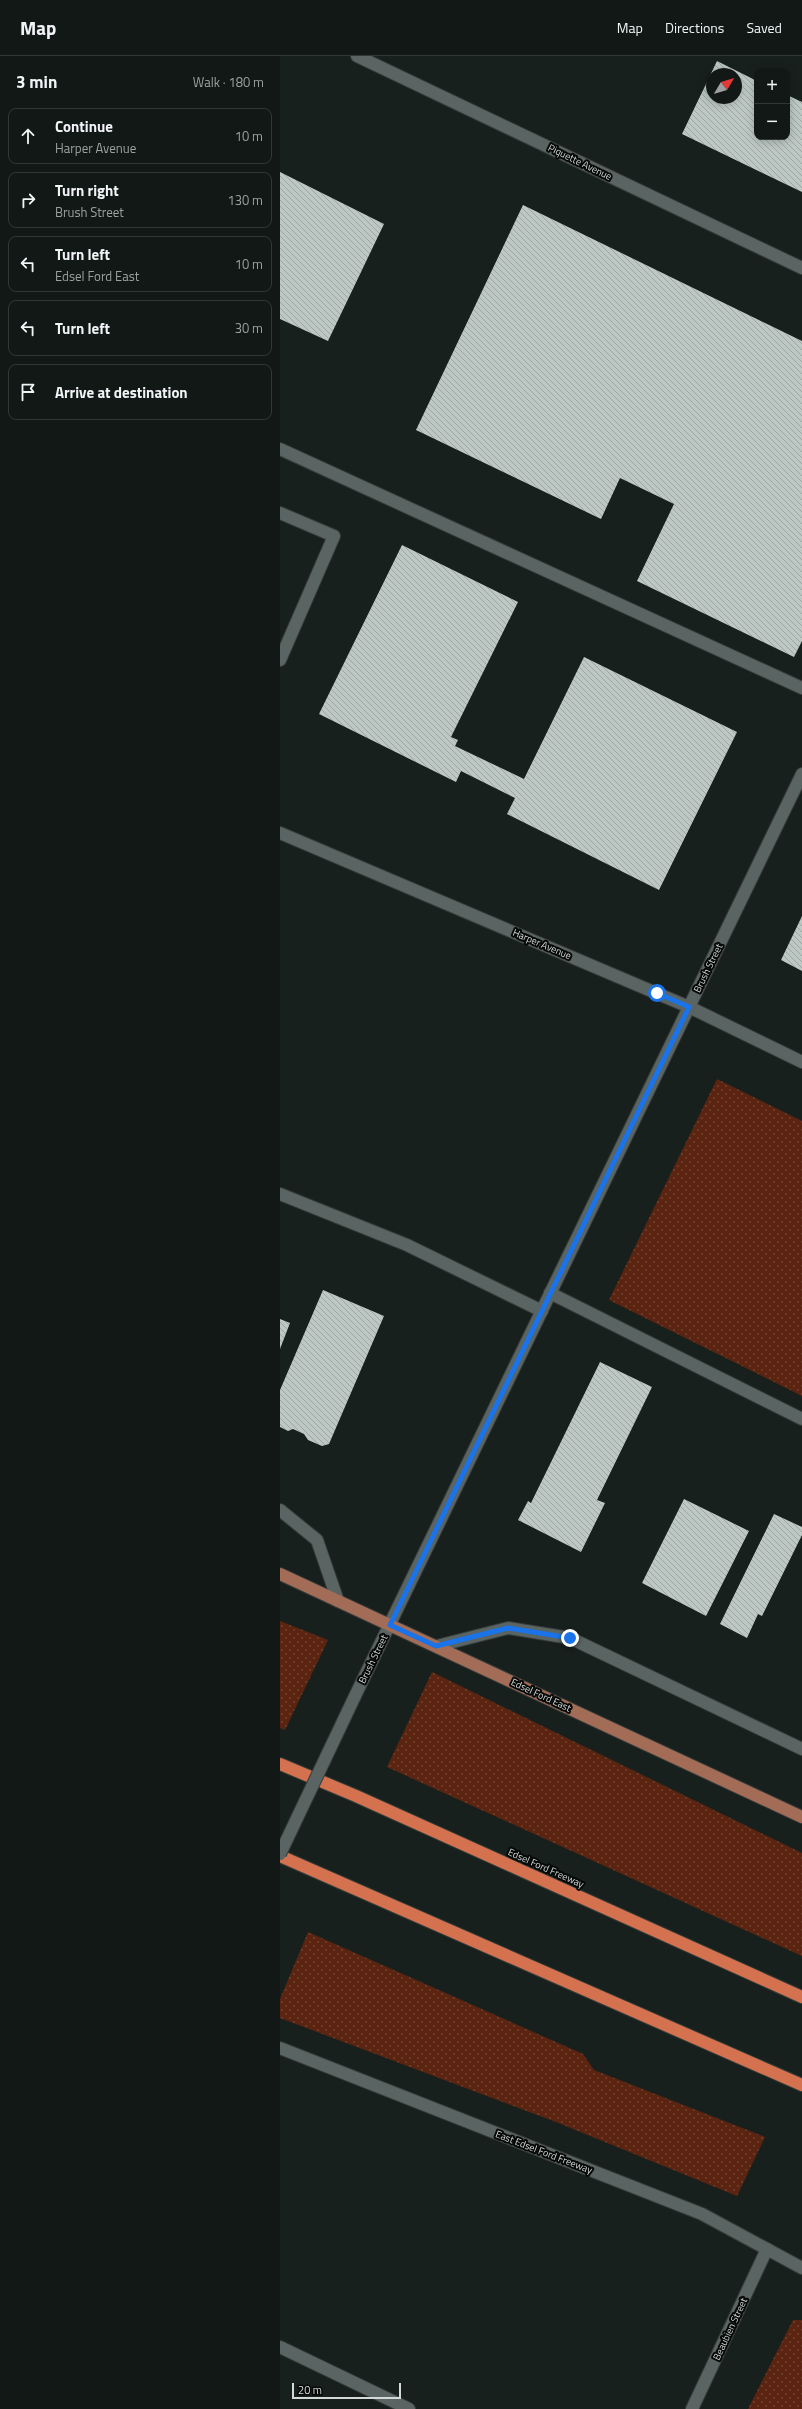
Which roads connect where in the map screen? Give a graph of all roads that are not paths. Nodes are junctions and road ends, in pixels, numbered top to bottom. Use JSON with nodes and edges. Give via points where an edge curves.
{"nodes":[{"id":1,"x":357,"y":56,"type":"edge"},
{"id":2,"x":802,"y":268,"type":"edge"},
{"id":3,"x":280,"y":449,"type":"edge"},
{"id":4,"x":280,"y":513,"type":"edge"},
{"id":5,"x":280,"y":660,"type":"edge"},
{"id":6,"x":802,"y":688,"type":"edge"},
{"id":7,"x":802,"y":774,"type":"edge"},
{"id":8,"x":280,"y":833,"type":"edge"},
{"id":9,"x":689,"y":1007,"type":"junction"},
{"id":10,"x":802,"y":1062,"type":"edge"},
{"id":11,"x":280,"y":1194,"type":"edge"},
{"id":12,"x":550,"y":1293,"type":"junction"},
{"id":13,"x":542,"y":1310,"type":"junction"},
{"id":14,"x":802,"y":1419,"type":"edge"},
{"id":15,"x":280,"y":1510,"type":"edge"},
{"id":16,"x":280,"y":1574,"type":"edge"},
{"id":17,"x":338,"y":1601,"type":"junction"},
{"id":18,"x":390,"y":1625,"type":"junction"},
{"id":19,"x":436,"y":1646,"type":"junction"},
{"id":20,"x":802,"y":1749,"type":"edge"},
{"id":21,"x":280,"y":1764,"type":"edge"},
{"id":22,"x":802,"y":1817,"type":"edge"},
{"id":23,"x":280,"y":1855,"type":"edge"},
{"id":24,"x":802,"y":1997,"type":"edge"},
{"id":25,"x":280,"y":2048,"type":"edge"},
{"id":26,"x":802,"y":2085,"type":"edge"},
{"id":27,"x":768,"y":2249,"type":"junction"},
{"id":28,"x":802,"y":2268,"type":"edge"},
{"id":29,"x":280,"y":2347,"type":"edge"},
{"id":30,"x":409,"y":2409,"type":"edge"},
{"id":31,"x":692,"y":2409,"type":"edge"}],
"edges":[{"from":1,"to":2,"type":"street","name":"Piquette Avenue"},
{"from":3,"to":6,"type":"street"},
{"from":4,"to":5,"type":"street","via":[[334,536]]},
{"from":7,"to":9,"type":"street","name":"Brush Street"},
{"from":8,"to":9,"type":"street","name":"Harper Avenue"},
{"from":9,"to":10,"type":"street","name":"Harper Avenue"},
{"from":9,"to":12,"type":"street","name":"Brush Street"},
{"from":11,"to":13,"type":"street","via":[[407,1245]]},
{"from":12,"to":13,"type":"street","name":"Brush Street"},
{"from":12,"to":14,"type":"street"},
{"from":13,"to":18,"type":"street","name":"Brush Street"},
{"from":15,"to":17,"type":"street","via":[[317,1540]]},
{"from":16,"to":17,"type":"main road","name":"Edsel Ford East"},
{"from":17,"to":18,"type":"main road","name":"Edsel Ford East"},
{"from":18,"to":19,"type":"main road","name":"Edsel Ford East"},
{"from":18,"to":23,"type":"street","name":"Brush Street","bridge":true},
{"from":19,"to":20,"type":"street","via":[[508,1628],[570,1638]]},
{"from":19,"to":22,"type":"main road","name":"Edsel Ford East"},
{"from":21,"to":24,"type":"highway","name":"Edsel Ford Freeway"},
{"from":23,"to":26,"type":"highway"},
{"from":25,"to":27,"type":"street","name":"East Edsel Ford Freeway","via":[[702,2214]]},
{"from":27,"to":28,"type":"street","name":"East Edsel Ford Freeway"},
{"from":27,"to":31,"type":"street","name":"Beaubien Street"},
{"from":29,"to":30,"type":"street"}]}
